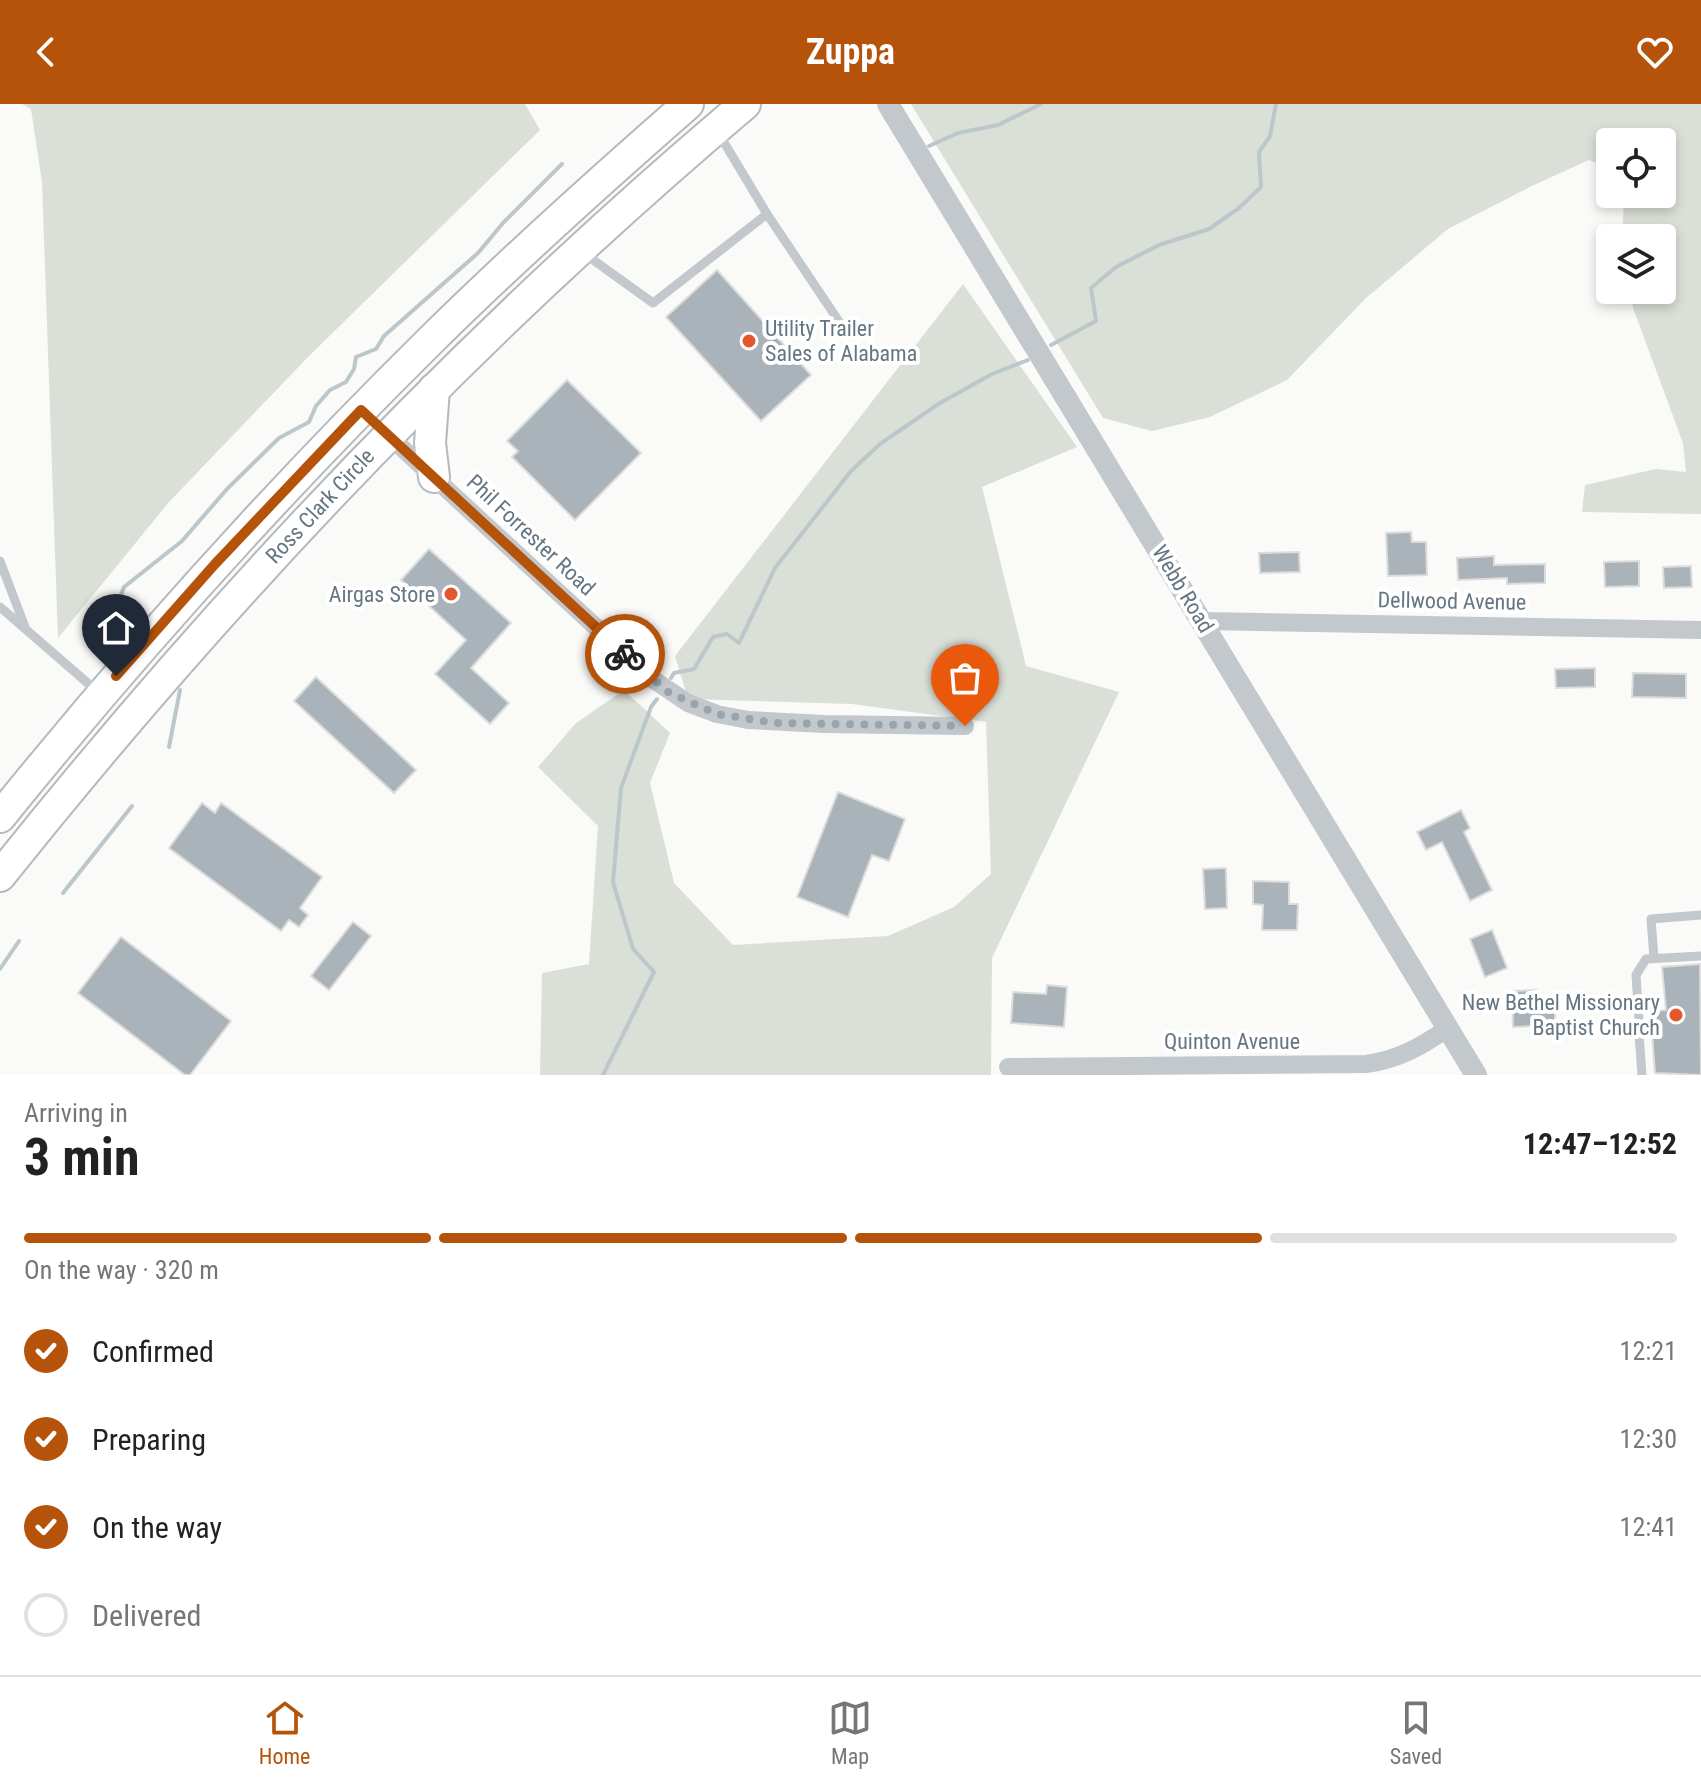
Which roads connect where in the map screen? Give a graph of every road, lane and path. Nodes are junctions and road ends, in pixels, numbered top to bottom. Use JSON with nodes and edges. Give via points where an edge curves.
{"nodes":[{"id":1,"x":688,"y":104,"type":"edge"},
{"id":2,"x":698,"y":104,"type":"edge"},
{"id":3,"x":745,"y":104,"type":"edge"},
{"id":4,"x":888,"y":104,"type":"edge"},
{"id":5,"x":715,"y":129,"type":"junction"},
{"id":6,"x":767,"y":214,"type":"junction"},
{"id":7,"x":579,"y":250,"type":"junction"},
{"id":8,"x":842,"y":326,"type":"dead end"},
{"id":9,"x":434,"y":389,"type":"junction"},
{"id":10,"x":361,"y":410,"type":"junction"},
{"id":11,"x":388,"y":435,"type":"junction"},
{"id":12,"x":434,"y":477,"type":"junction"},
{"id":13,"x":0,"y":561,"type":"edge"},
{"id":14,"x":0,"y":607,"type":"edge"},
{"id":15,"x":1203,"y":621,"type":"junction"},
{"id":16,"x":27,"y":630,"type":"junction"},
{"id":17,"x":1701,"y":630,"type":"edge"},
{"id":18,"x":147,"y":641,"type":"junction"},
{"id":19,"x":174,"y":665,"type":"junction"},
{"id":20,"x":101,"y":694,"type":"junction"},
{"id":21,"x":965,"y":726,"type":"dead end"},
{"id":22,"x":0,"y":817,"type":"edge"},
{"id":23,"x":0,"y":876,"type":"edge"},
{"id":24,"x":1701,"y":915,"type":"edge"},
{"id":25,"x":1701,"y":956,"type":"edge"},
{"id":26,"x":1654,"y":958,"type":"junction"},
{"id":27,"x":1639,"y":1021,"type":"dead end"},
{"id":28,"x":1448,"y":1028,"type":"junction"},
{"id":29,"x":1639,"y":1034,"type":"dead end"},
{"id":30,"x":1008,"y":1067,"type":"dead end"},
{"id":31,"x":1102,"y":1070,"type":"edge"},
{"id":32,"x":1476,"y":1075,"type":"edge"},
{"id":33,"x":1642,"y":1075,"type":"edge"}],
"edges":[{"from":1,"to":10,"type":"highway","name":"Ross Clark Circle"},
{"from":2,"to":5,"type":"highway"},
{"from":3,"to":5,"type":"highway","name":"Ross Clark Circle"},
{"from":4,"to":15,"type":"street","name":"Webb Road"},
{"from":5,"to":6,"type":"lane"},
{"from":5,"to":7,"type":"highway","name":"Ross Clark Circle"},
{"from":6,"to":7,"type":"lane","via":[[653,303]]},
{"from":6,"to":8,"type":"lane"},
{"from":7,"to":9,"type":"highway","name":"Ross Clark Circle"},
{"from":9,"to":11,"type":"highway","name":"Ross Clark Circle"},
{"from":9,"to":12,"type":"highway"},
{"from":10,"to":11,"type":"highway"},
{"from":10,"to":18,"type":"highway","name":"Ross Clark Circle"},
{"from":11,"to":12,"type":"street","name":"Phil Forrester Road"},
{"from":11,"to":19,"type":"highway","name":"Ross Clark Circle"},
{"from":12,"to":21,"type":"street","name":"Phil Forrester Road","via":[[651,678],[688,703],[717,714],[775,723]]},
{"from":13,"to":16,"type":"lane"},
{"from":14,"to":16,"type":"lane"},
{"from":15,"to":17,"type":"street","name":"Dellwood Avenue"},
{"from":15,"to":28,"type":"street","name":"Webb Road"},
{"from":16,"to":20,"type":"lane"},
{"from":18,"to":19,"type":"highway"},
{"from":18,"to":20,"type":"highway","name":"Ross Clark Circle"},
{"from":19,"to":23,"type":"highway","name":"Ross Clark Circle"},
{"from":20,"to":22,"type":"highway","name":"Ross Clark Circle"},
{"from":24,"to":26,"type":"lane","via":[[1651,919]]},
{"from":25,"to":26,"type":"lane"},
{"from":26,"to":27,"type":"lane","via":[[1646,959],[1636,975]]},
{"from":28,"to":31,"type":"street","name":"Quinton Avenue","via":[[1410,1053],[1366,1064]]},
{"from":28,"to":32,"type":"street","name":"Webb Road"},
{"from":29,"to":33,"type":"lane"},
{"from":30,"to":31,"type":"street","name":"Quinton Avenue"}]}
